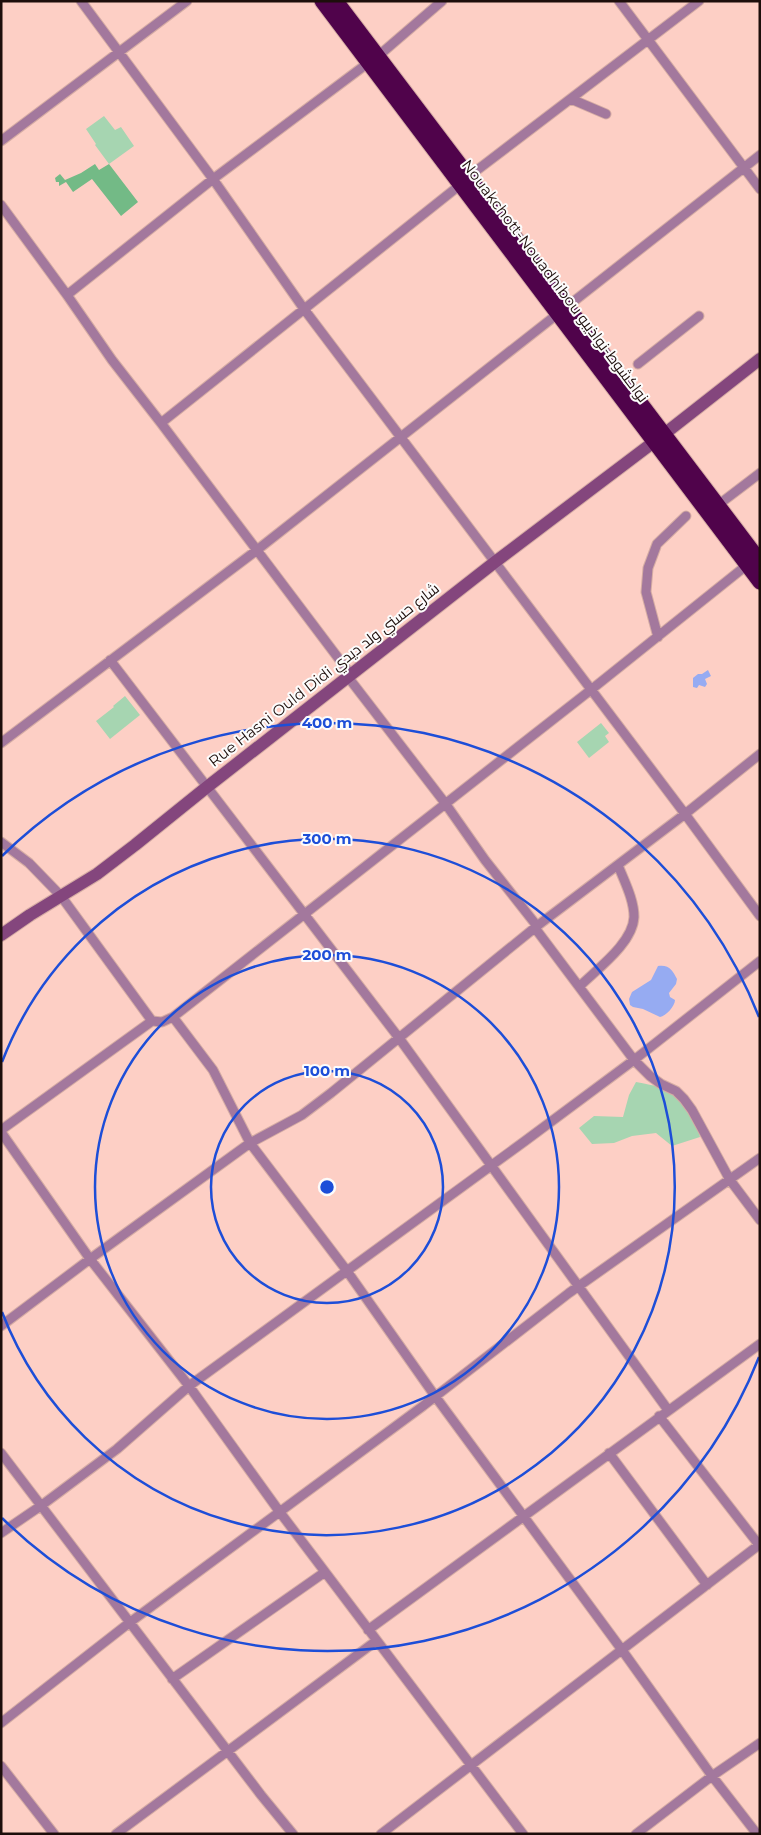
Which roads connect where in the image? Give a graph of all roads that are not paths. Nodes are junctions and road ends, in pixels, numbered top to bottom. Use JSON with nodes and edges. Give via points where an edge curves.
{"nodes":[{"id":1,"x":81,"y":1,"type":"edge"},
{"id":2,"x":187,"y":1,"type":"edge"},
{"id":3,"x":322,"y":1,"type":"edge"},
{"id":4,"x":336,"y":1,"type":"edge"},
{"id":5,"x":442,"y":1,"type":"edge"},
{"id":6,"x":619,"y":1,"type":"edge"},
{"id":7,"x":699,"y":1,"type":"edge"},
{"id":8,"x":649,"y":40,"type":"junction"},
{"id":9,"x":120,"y":52,"type":"junction"},
{"id":10,"x":372,"y":60,"type":"junction"},
{"id":11,"x":571,"y":99,"type":"junction"},
{"id":12,"x":606,"y":114,"type":"dead end"},
{"id":13,"x":1,"y":141,"type":"edge"},
{"id":14,"x":760,"y":154,"type":"edge"},
{"id":15,"x":744,"y":168,"type":"junction"},
{"id":16,"x":213,"y":179,"type":"junction"},
{"id":17,"x":464,"y":181,"type":"junction"},
{"id":18,"x":760,"y":189,"type":"edge"},
{"id":19,"x":1,"y":205,"type":"edge"},
{"id":20,"x":67,"y":295,"type":"junction"},
{"id":21,"x":304,"y":309,"type":"junction"},
{"id":22,"x":562,"y":311,"type":"junction"},
{"id":23,"x":699,"y":316,"type":"dead end"},
{"id":24,"x":760,"y":359,"type":"edge"},
{"id":25,"x":638,"y":364,"type":"dead end"},
{"id":26,"x":161,"y":423,"type":"junction"},
{"id":27,"x":400,"y":436,"type":"junction"},
{"id":28,"x":658,"y":438,"type":"junction"},
{"id":29,"x":760,"y":473,"type":"edge"},
{"id":30,"x":718,"y":506,"type":"junction"},
{"id":31,"x":686,"y":516,"type":"dead end"},
{"id":32,"x":257,"y":550,"type":"junction"},
{"id":33,"x":756,"y":560,"type":"edge"},
{"id":34,"x":495,"y":562,"type":"junction"},
{"id":35,"x":760,"y":582,"type":"edge"},
{"id":36,"x":658,"y":637,"type":"junction"},
{"id":37,"x":110,"y":660,"type":"junction"},
{"id":38,"x":349,"y":676,"type":"junction"},
{"id":39,"x":592,"y":690,"type":"junction"},
{"id":40,"x":1,"y":743,"type":"edge"},
{"id":41,"x":760,"y":754,"type":"edge"},
{"id":42,"x":207,"y":787,"type":"junction"},
{"id":43,"x":445,"y":803,"type":"junction"},
{"id":44,"x":685,"y":814,"type":"junction"},
{"id":45,"x":1,"y":842,"type":"edge"},
{"id":46,"x":618,"y":865,"type":"junction"},
{"id":47,"x":61,"y":896,"type":"junction"},
{"id":48,"x":305,"y":914,"type":"junction"},
{"id":49,"x":760,"y":916,"type":"edge"},
{"id":50,"x":536,"y":927,"type":"junction"},
{"id":51,"x":1,"y":935,"type":"edge"},
{"id":52,"x":760,"y":961,"type":"edge"},
{"id":53,"x":580,"y":986,"type":"junction"},
{"id":54,"x":173,"y":1017,"type":"junction"},
{"id":55,"x":152,"y":1021,"type":"junction"},
{"id":56,"x":399,"y":1038,"type":"junction"},
{"id":57,"x":634,"y":1060,"type":"junction"},
{"id":58,"x":1,"y":1131,"type":"edge"},
{"id":59,"x":250,"y":1143,"type":"junction"},
{"id":60,"x":760,"y":1158,"type":"edge"},
{"id":61,"x":492,"y":1166,"type":"junction"},
{"id":62,"x":730,"y":1180,"type":"junction"},
{"id":63,"x":760,"y":1220,"type":"edge"},
{"id":64,"x":90,"y":1259,"type":"junction"},
{"id":65,"x":348,"y":1271,"type":"junction"},
{"id":66,"x":579,"y":1286,"type":"junction"},
{"id":67,"x":1,"y":1326,"type":"edge"},
{"id":68,"x":760,"y":1344,"type":"edge"},
{"id":69,"x":189,"y":1386,"type":"junction"},
{"id":70,"x":435,"y":1396,"type":"junction"},
{"id":71,"x":668,"y":1410,"type":"junction"},
{"id":72,"x":659,"y":1416,"type":"junction"},
{"id":73,"x":1,"y":1453,"type":"edge"},
{"id":74,"x":609,"y":1453,"type":"junction"},
{"id":75,"x":42,"y":1506,"type":"junction"},
{"id":76,"x":279,"y":1511,"type":"junction"},
{"id":77,"x":524,"y":1517,"type":"junction"},
{"id":78,"x":1,"y":1533,"type":"edge"},
{"id":79,"x":759,"y":1545,"type":"edge"},
{"id":80,"x":325,"y":1572,"type":"junction"},
{"id":81,"x":707,"y":1585,"type":"junction"},
{"id":82,"x":129,"y":1623,"type":"junction"},
{"id":83,"x":368,"y":1630,"type":"junction"},
{"id":84,"x":376,"y":1641,"type":"junction"},
{"id":85,"x":622,"y":1650,"type":"junction"},
{"id":86,"x":172,"y":1679,"type":"junction"},
{"id":87,"x":1,"y":1723,"type":"edge"},
{"id":88,"x":760,"y":1743,"type":"edge"},
{"id":89,"x":227,"y":1751,"type":"junction"},
{"id":90,"x":1,"y":1766,"type":"edge"},
{"id":91,"x":470,"y":1766,"type":"junction"},
{"id":92,"x":712,"y":1776,"type":"junction"},
{"id":93,"x":54,"y":1834,"type":"edge"},
{"id":94,"x":116,"y":1834,"type":"edge"},
{"id":95,"x":293,"y":1834,"type":"edge"},
{"id":96,"x":381,"y":1834,"type":"edge"},
{"id":97,"x":523,"y":1834,"type":"edge"},
{"id":98,"x":636,"y":1834,"type":"edge"},
{"id":99,"x":757,"y":1834,"type":"edge"}],
"edges":[{"from":1,"to":9,"type":"street"},
{"from":2,"to":9,"type":"street"},
{"from":3,"to":10,"type":"highway","name":"Nouakchott-Nouadhibou نواكشوط-نواذيبو"},
{"from":4,"to":10,"type":"highway","name":"Nouakchott-Nouadhibou نواكشوط-نواذيبو"},
{"from":5,"to":10,"type":"street"},
{"from":6,"to":8,"type":"street"},
{"from":7,"to":8,"type":"street"},
{"from":8,"to":11,"type":"street"},
{"from":8,"to":15,"type":"street"},
{"from":9,"to":13,"type":"street"},
{"from":9,"to":16,"type":"street"},
{"from":10,"to":16,"type":"street"},
{"from":10,"to":17,"type":"highway","name":"Nouakchott-Nouadhibou نواكشوط-نواذيبو"},
{"from":11,"to":12,"type":"street"},
{"from":11,"to":17,"type":"street"},
{"from":14,"to":15,"type":"street"},
{"from":15,"to":18,"type":"street"},
{"from":15,"to":22,"type":"street"},
{"from":16,"to":20,"type":"street"},
{"from":16,"to":21,"type":"street"},
{"from":17,"to":21,"type":"street"},
{"from":17,"to":22,"type":"highway","name":"Nouakchott-Nouadhibou نواكشوط-نواذيبو"},
{"from":19,"to":20,"type":"street"},
{"from":20,"to":26,"type":"street"},
{"from":21,"to":26,"type":"street"},
{"from":21,"to":27,"type":"street"},
{"from":22,"to":27,"type":"street"},
{"from":22,"to":28,"type":"highway","name":"Nouakchott-Nouadhibou نواكشوط-نواذيبو"},
{"from":23,"to":25,"type":"street"},
{"from":24,"to":28,"type":"street","name":"Rue Hasni Ould Didi شارع حسني ولد ديدي"},
{"from":26,"to":32,"type":"street"},
{"from":27,"to":32,"type":"street"},
{"from":27,"to":34,"type":"street"},
{"from":28,"to":30,"type":"highway","name":"Nouakchott-Nouadhibou نواكشوط-نواذيبو"},
{"from":28,"to":33,"type":"highway","name":"Nouakchott-Nouadhibou نواكشوط-نواذيبو"},
{"from":28,"to":34,"type":"street","name":"Rue Hasni Ould Didi شارع حسني ولد ديدي"},
{"from":29,"to":30,"type":"street"},
{"from":30,"to":33,"type":"highway","name":"Nouakchott-Nouadhibou نواكشوط-نواذيبو"},
{"from":31,"to":36,"type":"street","via":[[658,544],[648,568],[646,592]]},
{"from":32,"to":37,"type":"street"},
{"from":32,"to":38,"type":"street"},
{"from":33,"to":35,"type":"highway","name":"Nouakchott-Nouadhibou نواكشوط-نواذيبو"},
{"from":33,"to":36,"type":"street"},
{"from":34,"to":38,"type":"street","name":"Rue Hasni Ould Didi شارع حسني ولد ديدي"},
{"from":34,"to":39,"type":"street"},
{"from":36,"to":39,"type":"street"},
{"from":37,"to":40,"type":"street"},
{"from":37,"to":42,"type":"street"},
{"from":38,"to":42,"type":"street","name":"Rue Hasni Ould Didi شارع حسني ولد ديدي"},
{"from":38,"to":43,"type":"street"},
{"from":39,"to":43,"type":"street"},
{"from":39,"to":44,"type":"street"},
{"from":41,"to":44,"type":"street"},
{"from":42,"to":47,"type":"street","name":"Rue Hasni Ould Didi شارع حسني ولد ديدي","via":[[135,846]]},
{"from":42,"to":48,"type":"street"},
{"from":43,"to":48,"type":"street"},
{"from":43,"to":50,"type":"street"},
{"from":44,"to":46,"type":"street"},
{"from":44,"to":49,"type":"street"},
{"from":45,"to":47,"type":"street"},
{"from":46,"to":50,"type":"street"},
{"from":46,"to":53,"type":"street","via":[[632,902],[634,918],[631,932]]},
{"from":47,"to":51,"type":"street","name":"Rue Hasni Ould Didi شارع حسني ولد ديدي"},
{"from":47,"to":55,"type":"street"},
{"from":48,"to":54,"type":"street"},
{"from":48,"to":56,"type":"street"},
{"from":50,"to":53,"type":"street"},
{"from":50,"to":56,"type":"street"},
{"from":52,"to":57,"type":"street"},
{"from":53,"to":57,"type":"street"},
{"from":54,"to":55,"type":"street","via":[[162,1022]]},
{"from":54,"to":59,"type":"street","via":[[212,1070]]},
{"from":55,"to":58,"type":"street"},
{"from":56,"to":59,"type":"street","via":[[302,1115]]},
{"from":56,"to":61,"type":"street"},
{"from":57,"to":61,"type":"street"},
{"from":57,"to":62,"type":"street","via":[[650,1076],[684,1099]]},
{"from":58,"to":64,"type":"street"},
{"from":59,"to":64,"type":"street"},
{"from":59,"to":65,"type":"street"},
{"from":60,"to":62,"type":"street"},
{"from":61,"to":65,"type":"street"},
{"from":61,"to":66,"type":"street"},
{"from":62,"to":63,"type":"street"},
{"from":62,"to":66,"type":"street"},
{"from":64,"to":67,"type":"street"},
{"from":64,"to":69,"type":"street"},
{"from":65,"to":69,"type":"street"},
{"from":65,"to":70,"type":"street"},
{"from":66,"to":70,"type":"street"},
{"from":66,"to":71,"type":"street"},
{"from":68,"to":71,"type":"street"},
{"from":69,"to":75,"type":"street"},
{"from":69,"to":76,"type":"street"},
{"from":70,"to":76,"type":"street"},
{"from":70,"to":77,"type":"street"},
{"from":71,"to":72,"type":"street"},
{"from":72,"to":74,"type":"street"},
{"from":72,"to":79,"type":"street"},
{"from":73,"to":75,"type":"street"},
{"from":74,"to":77,"type":"street"},
{"from":74,"to":81,"type":"street"},
{"from":75,"to":78,"type":"street"},
{"from":75,"to":82,"type":"street"},
{"from":76,"to":80,"type":"street"},
{"from":76,"to":82,"type":"street"},
{"from":77,"to":83,"type":"street"},
{"from":77,"to":85,"type":"street"},
{"from":79,"to":81,"type":"street"},
{"from":80,"to":83,"type":"street"},
{"from":80,"to":86,"type":"street"},
{"from":81,"to":85,"type":"street"},
{"from":82,"to":86,"type":"street"},
{"from":82,"to":87,"type":"street"},
{"from":83,"to":84,"type":"street"},
{"from":84,"to":89,"type":"street"},
{"from":84,"to":91,"type":"street"},
{"from":85,"to":91,"type":"street"},
{"from":85,"to":92,"type":"street"},
{"from":86,"to":89,"type":"street"},
{"from":88,"to":92,"type":"street"},
{"from":89,"to":94,"type":"street"},
{"from":89,"to":95,"type":"street"},
{"from":90,"to":93,"type":"street"},
{"from":91,"to":96,"type":"street"},
{"from":91,"to":97,"type":"street"},
{"from":92,"to":98,"type":"street"},
{"from":92,"to":99,"type":"street"}]}
